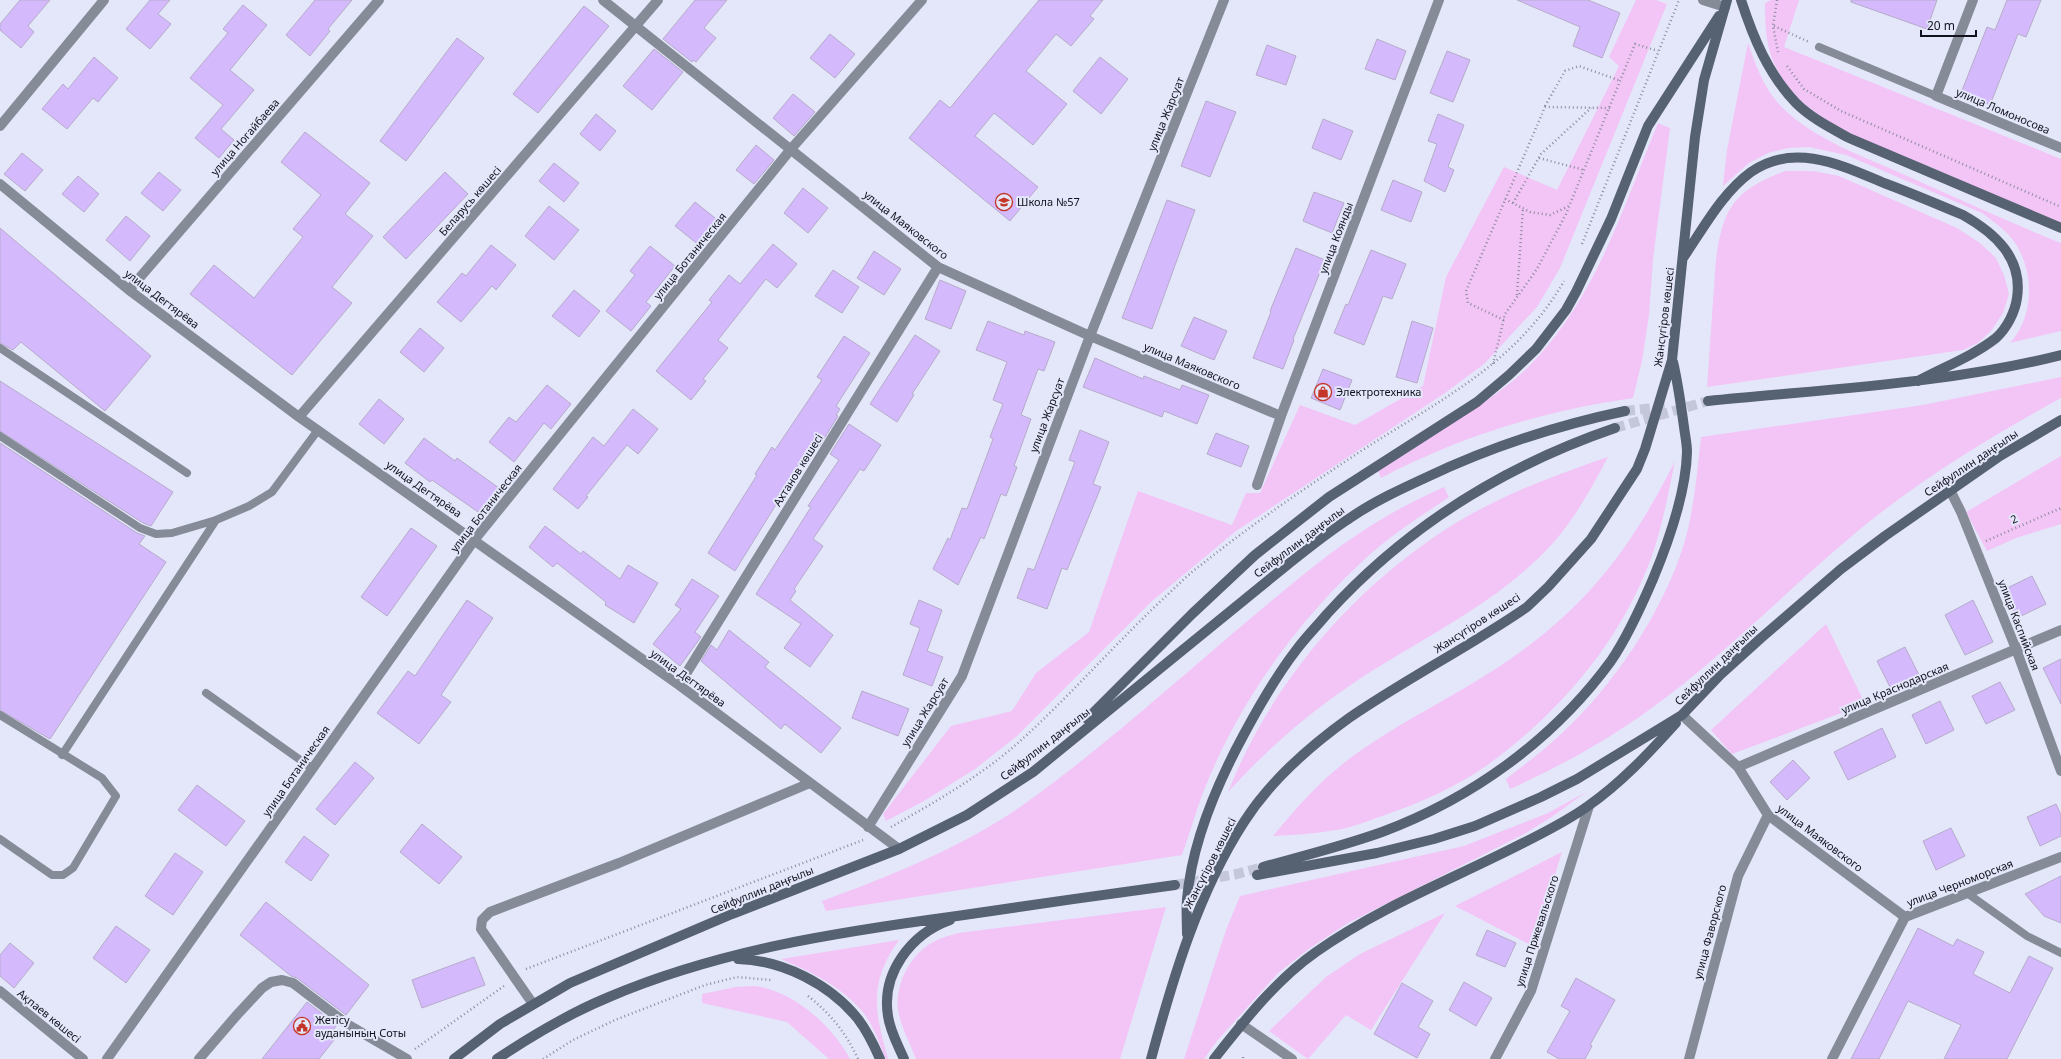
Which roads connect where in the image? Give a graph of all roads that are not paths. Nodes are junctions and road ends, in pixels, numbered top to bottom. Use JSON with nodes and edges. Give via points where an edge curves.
{"nodes":[{"id":1,"x":104,"y":0,"type":"edge"},
{"id":2,"x":379,"y":0,"type":"edge"},
{"id":3,"x":603,"y":0,"type":"edge"},
{"id":4,"x":658,"y":0,"type":"edge"},
{"id":5,"x":922,"y":0,"type":"edge"},
{"id":6,"x":1224,"y":0,"type":"edge"},
{"id":7,"x":1439,"y":0,"type":"edge"},
{"id":8,"x":1703,"y":0,"type":"edge"},
{"id":9,"x":1741,"y":0,"type":"edge"},
{"id":10,"x":1973,"y":0,"type":"edge"},
{"id":11,"x":1726,"y":4,"type":"edge"},
{"id":12,"x":636,"y":27,"type":"junction"},
{"id":13,"x":1820,"y":47,"type":"road end"},
{"id":14,"x":1936,"y":96,"type":"junction"},
{"id":15,"x":0,"y":126,"type":"edge"},
{"id":16,"x":2061,"y":148,"type":"edge"},
{"id":17,"x":791,"y":149,"type":"junction"},
{"id":18,"x":0,"y":184,"type":"edge"},
{"id":19,"x":2061,"y":228,"type":"edge"},
{"id":20,"x":1683,"y":258,"type":"junction"},
{"id":21,"x":938,"y":267,"type":"junction"},
{"id":22,"x":129,"y":290,"type":"junction"},
{"id":23,"x":1090,"y":336,"type":"junction"},
{"id":24,"x":0,"y":348,"type":"edge"},
{"id":25,"x":2061,"y":355,"type":"edge"},
{"id":26,"x":1672,"y":360,"type":"junction"},
{"id":27,"x":1918,"y":380,"type":"junction"},
{"id":28,"x":1708,"y":401,"type":"tunnel mouth"},
{"id":29,"x":1625,"y":411,"type":"tunnel mouth"},
{"id":30,"x":1281,"y":416,"type":"junction"},
{"id":31,"x":299,"y":417,"type":"junction"},
{"id":32,"x":2061,"y":420,"type":"edge"},
{"id":33,"x":1615,"y":428,"type":"tunnel mouth"},
{"id":34,"x":318,"y":430,"type":"junction"},
{"id":35,"x":0,"y":436,"type":"edge"},
{"id":36,"x":187,"y":473,"type":"dead end"},
{"id":37,"x":1257,"y":485,"type":"dead end"},
{"id":38,"x":1950,"y":490,"type":"junction"},
{"id":39,"x":216,"y":520,"type":"junction"},
{"id":40,"x":475,"y":540,"type":"junction"},
{"id":41,"x":2061,"y":630,"type":"edge"},
{"id":42,"x":2016,"y":649,"type":"junction"},
{"id":43,"x":679,"y":685,"type":"junction"},
{"id":44,"x":206,"y":693,"type":"dead end"},
{"id":45,"x":0,"y":715,"type":"edge"},
{"id":46,"x":1682,"y":715,"type":"junction"},
{"id":47,"x":62,"y":755,"type":"junction"},
{"id":48,"x":1051,"y":756,"type":"junction"},
{"id":49,"x":1738,"y":768,"type":"junction"},
{"id":50,"x":312,"y":769,"type":"junction"},
{"id":51,"x":2061,"y":771,"type":"edge"},
{"id":52,"x":810,"y":783,"type":"junction"},
{"id":53,"x":1589,"y":806,"type":"junction"},
{"id":54,"x":1768,"y":816,"type":"junction"},
{"id":55,"x":868,"y":827,"type":"junction"},
{"id":56,"x":0,"y":839,"type":"edge"},
{"id":57,"x":899,"y":849,"type":"junction"},
{"id":58,"x":2061,"y":857,"type":"edge"},
{"id":59,"x":1175,"y":885,"type":"tunnel mouth"},
{"id":60,"x":1967,"y":893,"type":"junction"},
{"id":61,"x":968,"y":914,"type":"junction"},
{"id":62,"x":1905,"y":917,"type":"junction"},
{"id":63,"x":1187,"y":942,"type":"junction"},
{"id":64,"x":2061,"y":953,"type":"edge"},
{"id":65,"x":724,"y":958,"type":"junction"},
{"id":66,"x":0,"y":991,"type":"edge"},
{"id":67,"x":533,"y":1004,"type":"junction"},
{"id":68,"x":1241,"y":1024,"type":"junction"},
{"id":69,"x":405,"y":1058,"type":"edge"},
{"id":70,"x":83,"y":1059,"type":"edge"},
{"id":71,"x":107,"y":1059,"type":"edge"},
{"id":72,"x":199,"y":1059,"type":"edge"},
{"id":73,"x":454,"y":1059,"type":"edge"},
{"id":74,"x":497,"y":1059,"type":"edge"},
{"id":75,"x":880,"y":1059,"type":"edge"},
{"id":76,"x":904,"y":1059,"type":"edge"},
{"id":77,"x":1151,"y":1059,"type":"edge"},
{"id":78,"x":1214,"y":1059,"type":"edge"},
{"id":79,"x":1292,"y":1059,"type":"edge"},
{"id":80,"x":1495,"y":1059,"type":"edge"},
{"id":81,"x":1689,"y":1059,"type":"edge"},
{"id":82,"x":1832,"y":1059,"type":"edge"}],
"edges":[{"from":1,"to":15,"type":"street"},
{"from":2,"to":22,"type":"street","name":"улица Ногайбаева"},
{"from":3,"to":12,"type":"street","name":"улица Маяковского"},
{"from":4,"to":12,"type":"street","name":"Беларусь көшесі"},
{"from":5,"to":17,"type":"street","name":"улица Ботаническая"},
{"from":6,"to":23,"type":"street","name":"улица Жарсуат"},
{"from":7,"to":30,"type":"street","name":"улица Коянды"},
{"from":8,"to":11,"type":"street"},
{"from":9,"to":19,"type":"main road","via":[[1764,59],[1777,81],[1796,103],[1820,122],[1849,138]]},
{"from":10,"to":14,"type":"street"},
{"from":11,"to":20,"type":"main road","name":"Жансүгіров көшесі","via":[[1704,80],[1695,137]]},
{"from":11,"to":48,"type":"main road","via":[[1648,126],[1611,219],[1576,292],[1566,310],[1536,348],[1477,402],[1329,498],[1255,555],[1192,614]]},
{"from":12,"to":17,"type":"street","name":"улица Маяковского"},
{"from":12,"to":31,"type":"street","name":"Беларусь көшесі"},
{"from":13,"to":14,"type":"lane"},
{"from":14,"to":16,"type":"street","name":"улица Ломоносова"},
{"from":17,"to":21,"type":"street","name":"улица Маяковского"},
{"from":17,"to":40,"type":"street","name":"улица Ботаническая"},
{"from":18,"to":22,"type":"street","name":"улица Дегтярёва"},
{"from":20,"to":26,"type":"main road","name":"Жансүгіров көшесі"},
{"from":20,"to":27,"type":"main road","via":[[1738,184],[1765,164],[1782,158],[1801,157],[1837,164],[1963,215],[1980,224],[2006,248],[2018,276],[2016,306],[2009,321],[1997,336],[1984,346]]},
{"from":21,"to":23,"type":"street","name":"улица Маяковского"},
{"from":21,"to":43,"type":"street","name":"Ахтанов көшесі"},
{"from":22,"to":31,"type":"street","name":"улица Дегтярёва"},
{"from":23,"to":30,"type":"street","name":"улица Маяковского"},
{"from":23,"to":55,"type":"street","name":"улица Жарсуат","via":[[962,676]]},
{"from":24,"to":36,"type":"lane"},
{"from":25,"to":27,"type":"main road","via":[[2033,362]]},
{"from":26,"to":46,"type":"main road","name":"Сейфуллин даңғылы","via":[[1679,389],[1687,452],[1678,508],[1658,568],[1639,611],[1612,659],[1582,698],[1552,729],[1524,752],[1454,799],[1383,831],[1260,871],[1377,854],[1475,826],[1577,779]]},
{"from":26,"to":63,"type":"main road","name":"Жансүгіров көшесі","via":[[1652,430],[1637,469],[1591,539],[1527,607],[1360,711],[1302,756],[1245,821],[1195,918]]},
{"from":27,"to":28,"type":"main road"},
{"from":29,"to":48,"type":"main road","name":"Сейфуллин даңғылы","via":[[1574,422],[1493,448],[1375,502],[1322,537]]},
{"from":30,"to":37,"type":"street","name":"улица Коянды"},
{"from":31,"to":34,"type":"street","name":"улица Дегтярёва"},
{"from":32,"to":38,"type":"main road","name":"Сейфуллин даңғылы","via":[[2000,456]]},
{"from":33,"to":63,"type":"main road","via":[[1570,443],[1534,459],[1488,483],[1448,510],[1402,544],[1360,580],[1298,648],[1263,700],[1230,759],[1204,823],[1197,844],[1187,899]]},
{"from":34,"to":39,"type":"lane","via":[[272,492],[249,506]]},
{"from":34,"to":40,"type":"street","name":"улица Дегтярёва"},
{"from":35,"to":39,"type":"lane","via":[[140,528],[156,534],[172,533]]},
{"from":38,"to":42,"type":"street","name":"улица Каспийская"},
{"from":38,"to":46,"type":"main road","name":"Сейфуллин даңғылы","via":[[1841,569],[1720,675]]},
{"from":39,"to":47,"type":"lane"},
{"from":40,"to":43,"type":"street","name":"улица Дегтярёва"},
{"from":40,"to":50,"type":"street","name":"улица Ботаническая"},
{"from":41,"to":42,"type":"street","name":"улица Краснодарская"},
{"from":42,"to":49,"type":"street","name":"улица Краснодарская"},
{"from":42,"to":51,"type":"street","name":"улица Каспийская"},
{"from":43,"to":52,"type":"street","name":"улица Дегтярёва"},
{"from":44,"to":50,"type":"lane"},
{"from":45,"to":47,"type":"lane"},
{"from":46,"to":49,"type":"street","name":"улица Маяковского"},
{"from":46,"to":53,"type":"main road","via":[[1652,750]]},
{"from":47,"to":56,"type":"lane","via":[[102,778],[116,796],[73,868],[63,875],[52,875]]},
{"from":48,"to":57,"type":"main road","name":"Сейфуллин даңғылы","via":[[1015,785],[984,805]]},
{"from":49,"to":54,"type":"street","name":"улица Маяковского"},
{"from":50,"to":71,"type":"street","name":"улица Ботаническая"},
{"from":52,"to":55,"type":"street","name":"улица Дегтярёва"},
{"from":52,"to":67,"type":"street","via":[[619,863],[490,912],[482,920],[481,929]]},
{"from":53,"to":68,"type":"main road","via":[[1551,828],[1346,932],[1315,953]]},
{"from":53,"to":80,"type":"street","name":"улица Пржевальского","via":[[1531,991]]},
{"from":54,"to":62,"type":"street","name":"улица Маяковского"},
{"from":54,"to":81,"type":"street","name":"улица Фаворского","via":[[1738,876]]},
{"from":55,"to":57,"type":"street","name":"улица Дегтярёва"},
{"from":57,"to":67,"type":"main road","name":"Сейфуллин даңғылы","via":[[607,966]]},
{"from":58,"to":60,"type":"street","name":"улица Черноморская"},
{"from":59,"to":61,"type":"main road"},
{"from":60,"to":62,"type":"street","name":"улица Черноморская"},
{"from":60,"to":64,"type":"lane","via":[[2027,936]]},
{"from":61,"to":65,"type":"main road","via":[[885,926]]},
{"from":61,"to":76,"type":"main road","via":[[930,930],[908,948],[898,962],[890,987],[888,1015],[892,1032]]},
{"from":62,"to":82,"type":"street","name":"улица Черноморская"},
{"from":63,"to":77,"type":"main road","name":"Жансүгіров көшесі"},
{"from":65,"to":74,"type":"main road","via":[[657,978],[608,997],[567,1017]]},
{"from":65,"to":75,"type":"main road","via":[[755,959],[780,966],[829,991],[858,1019]]},
{"from":66,"to":70,"type":"street","name":"Ақпаев көшесі"},
{"from":67,"to":73,"type":"main road","name":"Сейфуллин даңғылы","via":[[500,1024]]},
{"from":68,"to":78,"type":"main road"},
{"from":68,"to":79,"type":"street"},
{"from":69,"to":72,"type":"street","via":[[347,1024],[293,983],[282,980],[271,982],[262,988]]}]}
